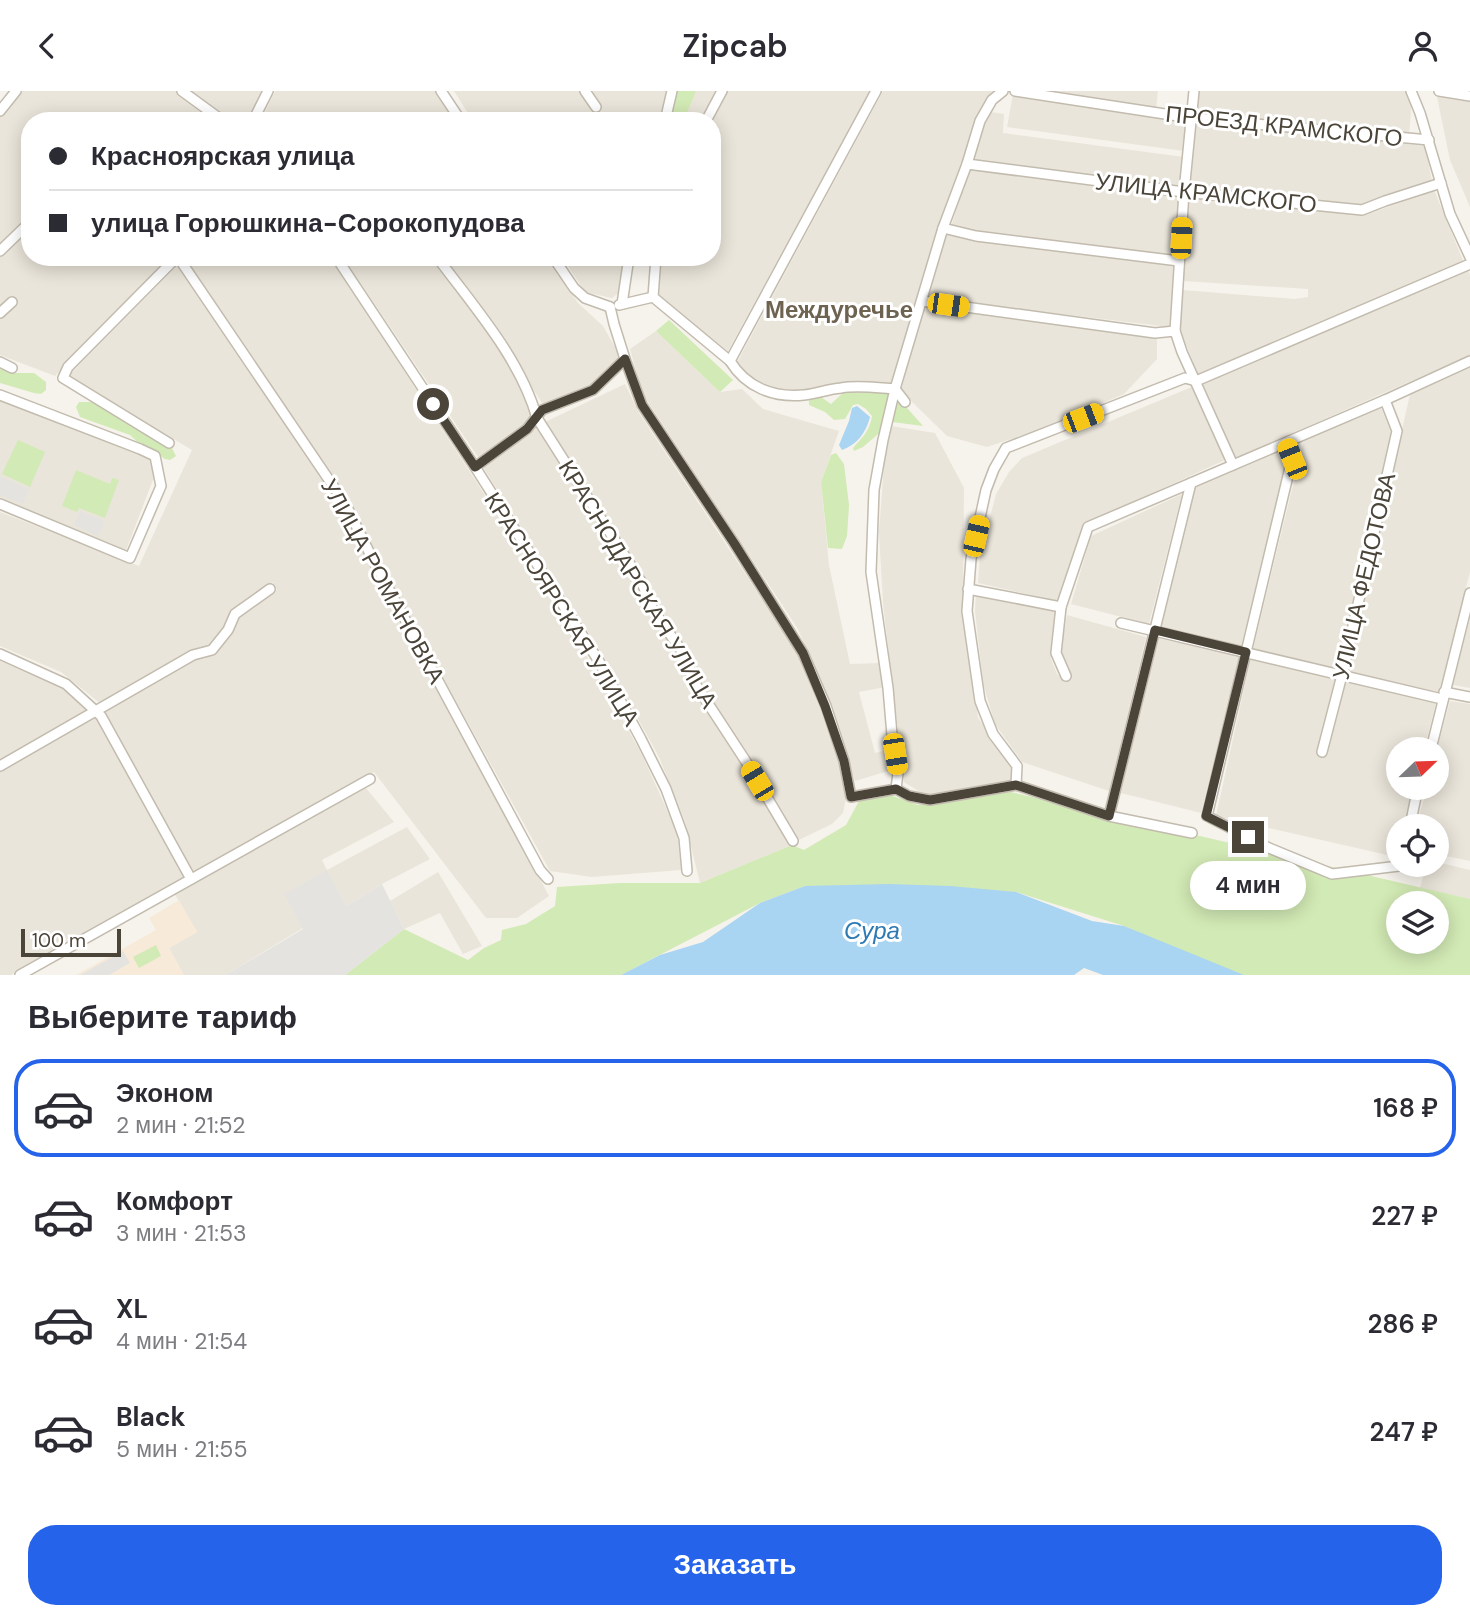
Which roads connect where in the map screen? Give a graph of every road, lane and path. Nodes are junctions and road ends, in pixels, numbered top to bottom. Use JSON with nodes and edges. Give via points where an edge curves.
{"nodes":[{"id":1,"x":16,"y":91,"type":"edge"},
{"id":2,"x":182,"y":91,"type":"edge"},
{"id":3,"x":268,"y":91,"type":"edge"},
{"id":4,"x":441,"y":91,"type":"edge"},
{"id":5,"x":585,"y":91,"type":"edge"},
{"id":6,"x":672,"y":91,"type":"edge"},
{"id":7,"x":722,"y":91,"type":"edge"},
{"id":8,"x":876,"y":91,"type":"edge"},
{"id":9,"x":1003,"y":91,"type":"edge"},
{"id":10,"x":1015,"y":91,"type":"edge"},
{"id":11,"x":1194,"y":91,"type":"edge"},
{"id":12,"x":1411,"y":91,"type":"edge"},
{"id":13,"x":1439,"y":91,"type":"edge"},
{"id":14,"x":1470,"y":96,"type":"edge"},
{"id":15,"x":596,"y":107,"type":"dead end"},
{"id":16,"x":0,"y":111,"type":"edge"},
{"id":17,"x":211,"y":112,"type":"edge"},
{"id":18,"x":258,"y":112,"type":"edge"},
{"id":19,"x":455,"y":112,"type":"edge"},
{"id":20,"x":667,"y":112,"type":"edge"},
{"id":21,"x":711,"y":112,"type":"edge"},
{"id":22,"x":1191,"y":118,"type":"junction"},
{"id":23,"x":1429,"y":141,"type":"junction"},
{"id":24,"x":967,"y":164,"type":"junction"},
{"id":25,"x":1441,"y":183,"type":"junction"},
{"id":26,"x":1184,"y":192,"type":"junction"},
{"id":27,"x":943,"y":229,"type":"junction"},
{"id":28,"x":21,"y":231,"type":"edge"},
{"id":29,"x":0,"y":251,"type":"edge"},
{"id":30,"x":1470,"y":257,"type":"edge"},
{"id":31,"x":1180,"y":261,"type":"junction"},
{"id":32,"x":1470,"y":264,"type":"edge"},
{"id":33,"x":169,"y":266,"type":"edge"},
{"id":34,"x":184,"y":266,"type":"edge"},
{"id":35,"x":341,"y":266,"type":"edge"},
{"id":36,"x":444,"y":266,"type":"edge"},
{"id":37,"x":559,"y":266,"type":"edge"},
{"id":38,"x":628,"y":266,"type":"edge"},
{"id":39,"x":655,"y":266,"type":"edge"},
{"id":40,"x":653,"y":297,"type":"junction"},
{"id":41,"x":922,"y":301,"type":"junction"},
{"id":42,"x":12,"y":302,"type":"dead end"},
{"id":43,"x":622,"y":304,"type":"junction"},
{"id":44,"x":610,"y":307,"type":"junction"},
{"id":45,"x":0,"y":313,"type":"edge"},
{"id":46,"x":1175,"y":331,"type":"junction"},
{"id":47,"x":625,"y":359,"type":"junction"},
{"id":48,"x":730,"y":361,"type":"junction"},
{"id":49,"x":0,"y":362,"type":"edge"},
{"id":50,"x":1470,"y":362,"type":"edge"},
{"id":51,"x":12,"y":368,"type":"dead end"},
{"id":52,"x":1196,"y":381,"type":"junction"},
{"id":53,"x":895,"y":389,"type":"junction"},
{"id":54,"x":0,"y":395,"type":"edge"},
{"id":55,"x":1385,"y":400,"type":"junction"},
{"id":56,"x":905,"y":402,"type":"dead end"},
{"id":57,"x":537,"y":418,"type":"junction"},
{"id":58,"x":169,"y":443,"type":"dead end"},
{"id":59,"x":1286,"y":443,"type":"junction"},
{"id":60,"x":1233,"y":465,"type":"junction"},
{"id":61,"x":475,"y":467,"type":"junction"},
{"id":62,"x":1191,"y":483,"type":"junction"},
{"id":63,"x":0,"y":504,"type":"edge"},
{"id":64,"x":270,"y":589,"type":"dead end"},
{"id":65,"x":968,"y":589,"type":"junction"},
{"id":66,"x":1470,"y":593,"type":"edge"},
{"id":67,"x":1062,"y":607,"type":"junction"},
{"id":68,"x":1121,"y":622,"type":"dead end"},
{"id":69,"x":1155,"y":630,"type":"junction"},
{"id":70,"x":1246,"y":652,"type":"junction"},
{"id":71,"x":0,"y":654,"type":"edge"},
{"id":72,"x":1342,"y":675,"type":"junction"},
{"id":73,"x":1066,"y":676,"type":"dead end"},
{"id":74,"x":1443,"y":696,"type":"junction"},
{"id":75,"x":1470,"y":697,"type":"edge"},
{"id":76,"x":96,"y":710,"type":"junction"},
{"id":77,"x":1435,"y":737,"type":"edge"},
{"id":78,"x":1321,"y":752,"type":"dead end"},
{"id":79,"x":0,"y":766,"type":"edge"},
{"id":80,"x":369,"y":779,"type":"dead end"},
{"id":81,"x":1016,"y":785,"type":"junction"},
{"id":82,"x":896,"y":789,"type":"junction"},
{"id":83,"x":1109,"y":816,"type":"junction"},
{"id":84,"x":1192,"y":833,"type":"dead end"},
{"id":85,"x":793,"y":841,"type":"dead end"},
{"id":86,"x":1386,"y":867,"type":"edge"},
{"id":87,"x":687,"y":871,"type":"dead end"},
{"id":88,"x":191,"y":879,"type":"junction"},
{"id":89,"x":548,"y":879,"type":"dead end"},
{"id":90,"x":20,"y":975,"type":"edge"}],
"edges":[{"from":1,"to":16,"type":"street"},
{"from":2,"to":17,"type":"street"},
{"from":3,"to":18,"type":"street"},
{"from":4,"to":19,"type":"street"},
{"from":5,"to":15,"type":"street"},
{"from":6,"to":20,"type":"street"},
{"from":7,"to":21,"type":"street"},
{"from":8,"to":48,"type":"street"},
{"from":9,"to":24,"type":"street","via":[[980,121]]},
{"from":10,"to":22,"type":"street","name":"ПРОЕЗД КРАМСКОГО"},
{"from":11,"to":22,"type":"street"},
{"from":12,"to":23,"type":"street"},
{"from":13,"to":14,"type":"street"},
{"from":22,"to":23,"type":"street","name":"ПРОЕЗД КРАМСКОГО"},
{"from":22,"to":26,"type":"street"},
{"from":23,"to":25,"type":"street"},
{"from":24,"to":26,"type":"street","name":"УЛИЦА КРАМСКОГО"},
{"from":24,"to":27,"type":"street"},
{"from":25,"to":26,"type":"street","name":"УЛИЦА КРАМСКОГО","via":[[1362,210]]},
{"from":25,"to":30,"type":"street"},
{"from":26,"to":31,"type":"street"},
{"from":27,"to":31,"type":"street"},
{"from":27,"to":41,"type":"street"},
{"from":28,"to":29,"type":"street"},
{"from":31,"to":46,"type":"street"},
{"from":32,"to":52,"type":"street"},
{"from":33,"to":58,"type":"street","via":[[68,367],[63,378]]},
{"from":34,"to":89,"type":"street","name":"УЛИЦА РОМАНОВКА","via":[[346,505]]},
{"from":35,"to":61,"type":"street","name":"КРАСНОЯРСКАЯ УЛИЦА"},
{"from":36,"to":57,"type":"street","name":"КРАСНОДАРСКАЯ УЛИЦА","via":[[514,365]]},
{"from":37,"to":44,"type":"street","via":[[585,298]]},
{"from":38,"to":43,"type":"street"},
{"from":39,"to":40,"type":"street"},
{"from":40,"to":43,"type":"street"},
{"from":40,"to":48,"type":"street"},
{"from":41,"to":46,"type":"street","via":[[1155,333]]},
{"from":41,"to":53,"type":"street"},
{"from":42,"to":45,"type":"street"},
{"from":43,"to":44,"type":"street"},
{"from":44,"to":47,"type":"street"},
{"from":46,"to":52,"type":"street"},
{"from":47,"to":57,"type":"street","via":[[593,390],[542,410]]},
{"from":47,"to":82,"type":"street","via":[[642,405],[803,653],[844,761],[851,797]]},
{"from":48,"to":53,"type":"street","via":[[738,374],[764,391],[783,396],[843,387]]},
{"from":49,"to":51,"type":"street"},
{"from":50,"to":55,"type":"street"},
{"from":52,"to":60,"type":"street"},
{"from":52,"to":65,"type":"street","via":[[1185,378],[1006,448],[986,489]]},
{"from":53,"to":56,"type":"street"},
{"from":53,"to":82,"type":"street","via":[[874,490],[871,572],[898,773]]},
{"from":54,"to":63,"type":"street","via":[[155,456],[161,486],[130,558]]},
{"from":55,"to":59,"type":"street"},
{"from":55,"to":72,"type":"street","name":"УЛИЦА ФЕДОТОВА","via":[[1396,431]]},
{"from":57,"to":61,"type":"street"},
{"from":57,"to":85,"type":"street","name":"КРАСНОДАРСКАЯ УЛИЦА","via":[[642,583],[696,685]]},
{"from":59,"to":60,"type":"street"},
{"from":59,"to":70,"type":"street","via":[[1292,459]]},
{"from":60,"to":62,"type":"street"},
{"from":61,"to":87,"type":"street","name":"КРАСНОЯРСКАЯ УЛИЦА","via":[[600,663],[641,739],[684,838]]},
{"from":62,"to":67,"type":"street","via":[[1088,527]]},
{"from":62,"to":69,"type":"street"},
{"from":64,"to":76,"type":"street","via":[[235,614],[212,650],[193,655]]},
{"from":65,"to":67,"type":"street"},
{"from":65,"to":81,"type":"street","via":[[980,701],[993,734],[1017,766]]},
{"from":66,"to":74,"type":"street"},
{"from":67,"to":73,"type":"street","via":[[1056,653]]},
{"from":68,"to":69,"type":"street"},
{"from":69,"to":70,"type":"street"},
{"from":69,"to":83,"type":"street"},
{"from":70,"to":72,"type":"street"},
{"from":70,"to":86,"type":"street","via":[[1206,816],[1332,874]]},
{"from":71,"to":76,"type":"street","via":[[66,684]]},
{"from":72,"to":74,"type":"street"},
{"from":72,"to":78,"type":"street","name":"УЛИЦА ФЕДОТОВА"},
{"from":74,"to":75,"type":"street"},
{"from":74,"to":77,"type":"street"},
{"from":76,"to":79,"type":"street"},
{"from":76,"to":88,"type":"street"},
{"from":80,"to":88,"type":"street"},
{"from":81,"to":82,"type":"street","via":[[930,800]]},
{"from":81,"to":83,"type":"street"},
{"from":83,"to":84,"type":"street"},
{"from":88,"to":90,"type":"street"}]}
